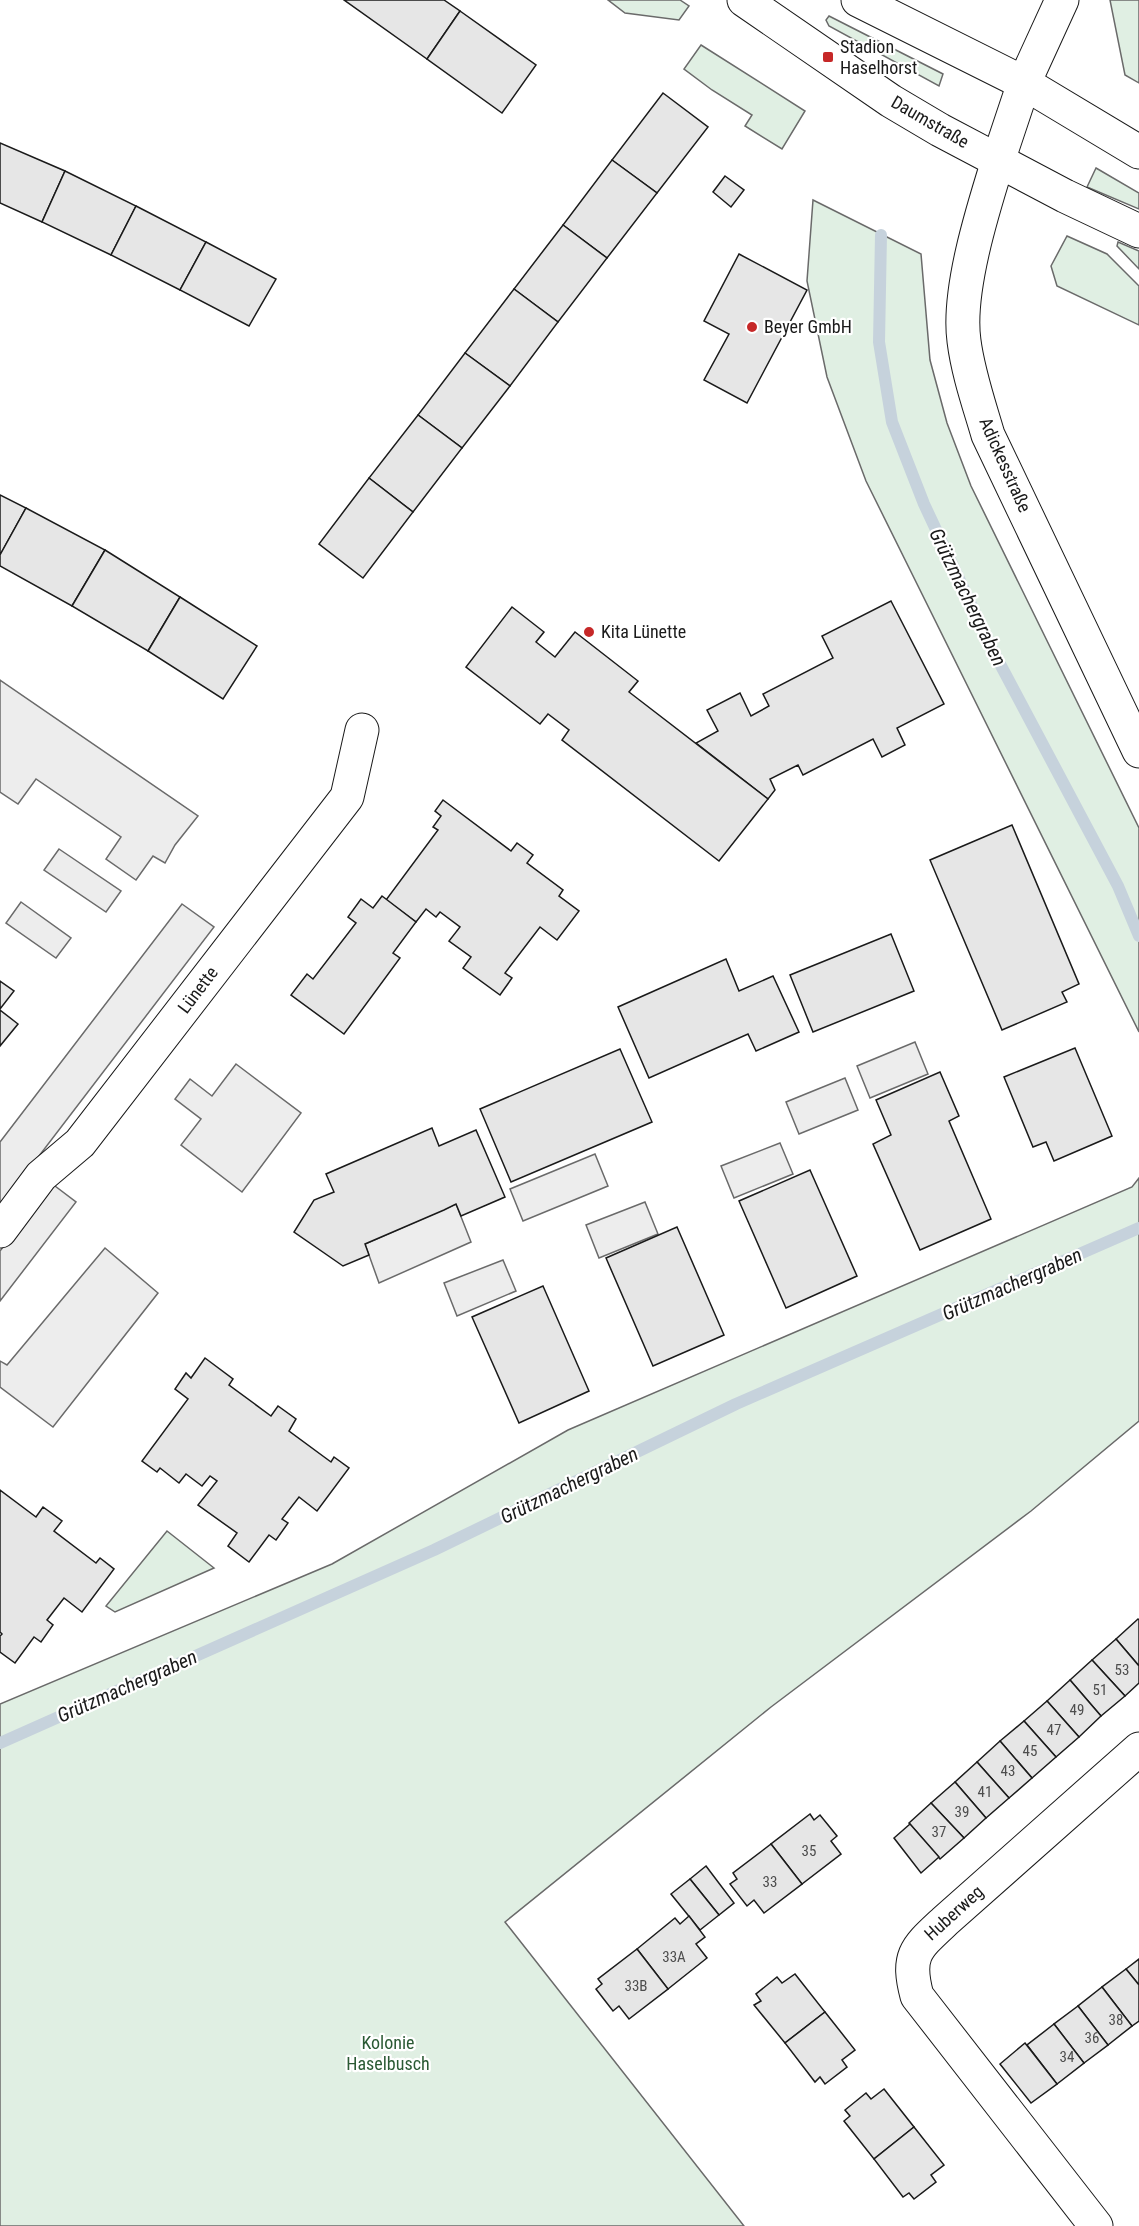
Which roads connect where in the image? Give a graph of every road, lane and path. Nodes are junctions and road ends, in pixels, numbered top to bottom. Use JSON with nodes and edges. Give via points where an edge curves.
{"nodes":[{"id":1,"x":744,"y":0,"type":"edge"},
{"id":2,"x":858,"y":0,"type":"edge"},
{"id":3,"x":1062,"y":0,"type":"edge"},
{"id":4,"x":1024,"y":83,"type":"junction"},
{"id":5,"x":1139,"y":152,"type":"edge"},
{"id":6,"x":998,"y":161,"type":"junction"},
{"id":7,"x":1139,"y":231,"type":"edge"},
{"id":8,"x":362,"y":730,"type":"dead end"},
{"id":9,"x":1139,"y":751,"type":"edge"},
{"id":10,"x":0,"y":1231,"type":"edge"},
{"id":11,"x":1139,"y":1749,"type":"edge"},
{"id":12,"x":1096,"y":2226,"type":"edge"}],
"edges":[{"from":1,"to":6,"type":"street","name":"Daumstraße","via":[[891,101]]},
{"from":2,"to":4,"type":"street"},
{"from":3,"to":4,"type":"street"},
{"from":4,"to":5,"type":"street"},
{"from":4,"to":6,"type":"street"},
{"from":6,"to":7,"type":"street","name":"Daumstraße"},
{"from":6,"to":9,"type":"street","name":"Adickesstraße","via":[[966,288],[964,340],[974,388],[988,435]]},
{"from":8,"to":10,"type":"street","name":"Lünette","via":[[347,797],[80,1143],[41,1176]]},
{"from":11,"to":12,"type":"street","name":"Huberweg","via":[[945,1921],[920,1945],[913,1961],[917,1996]]}]}
